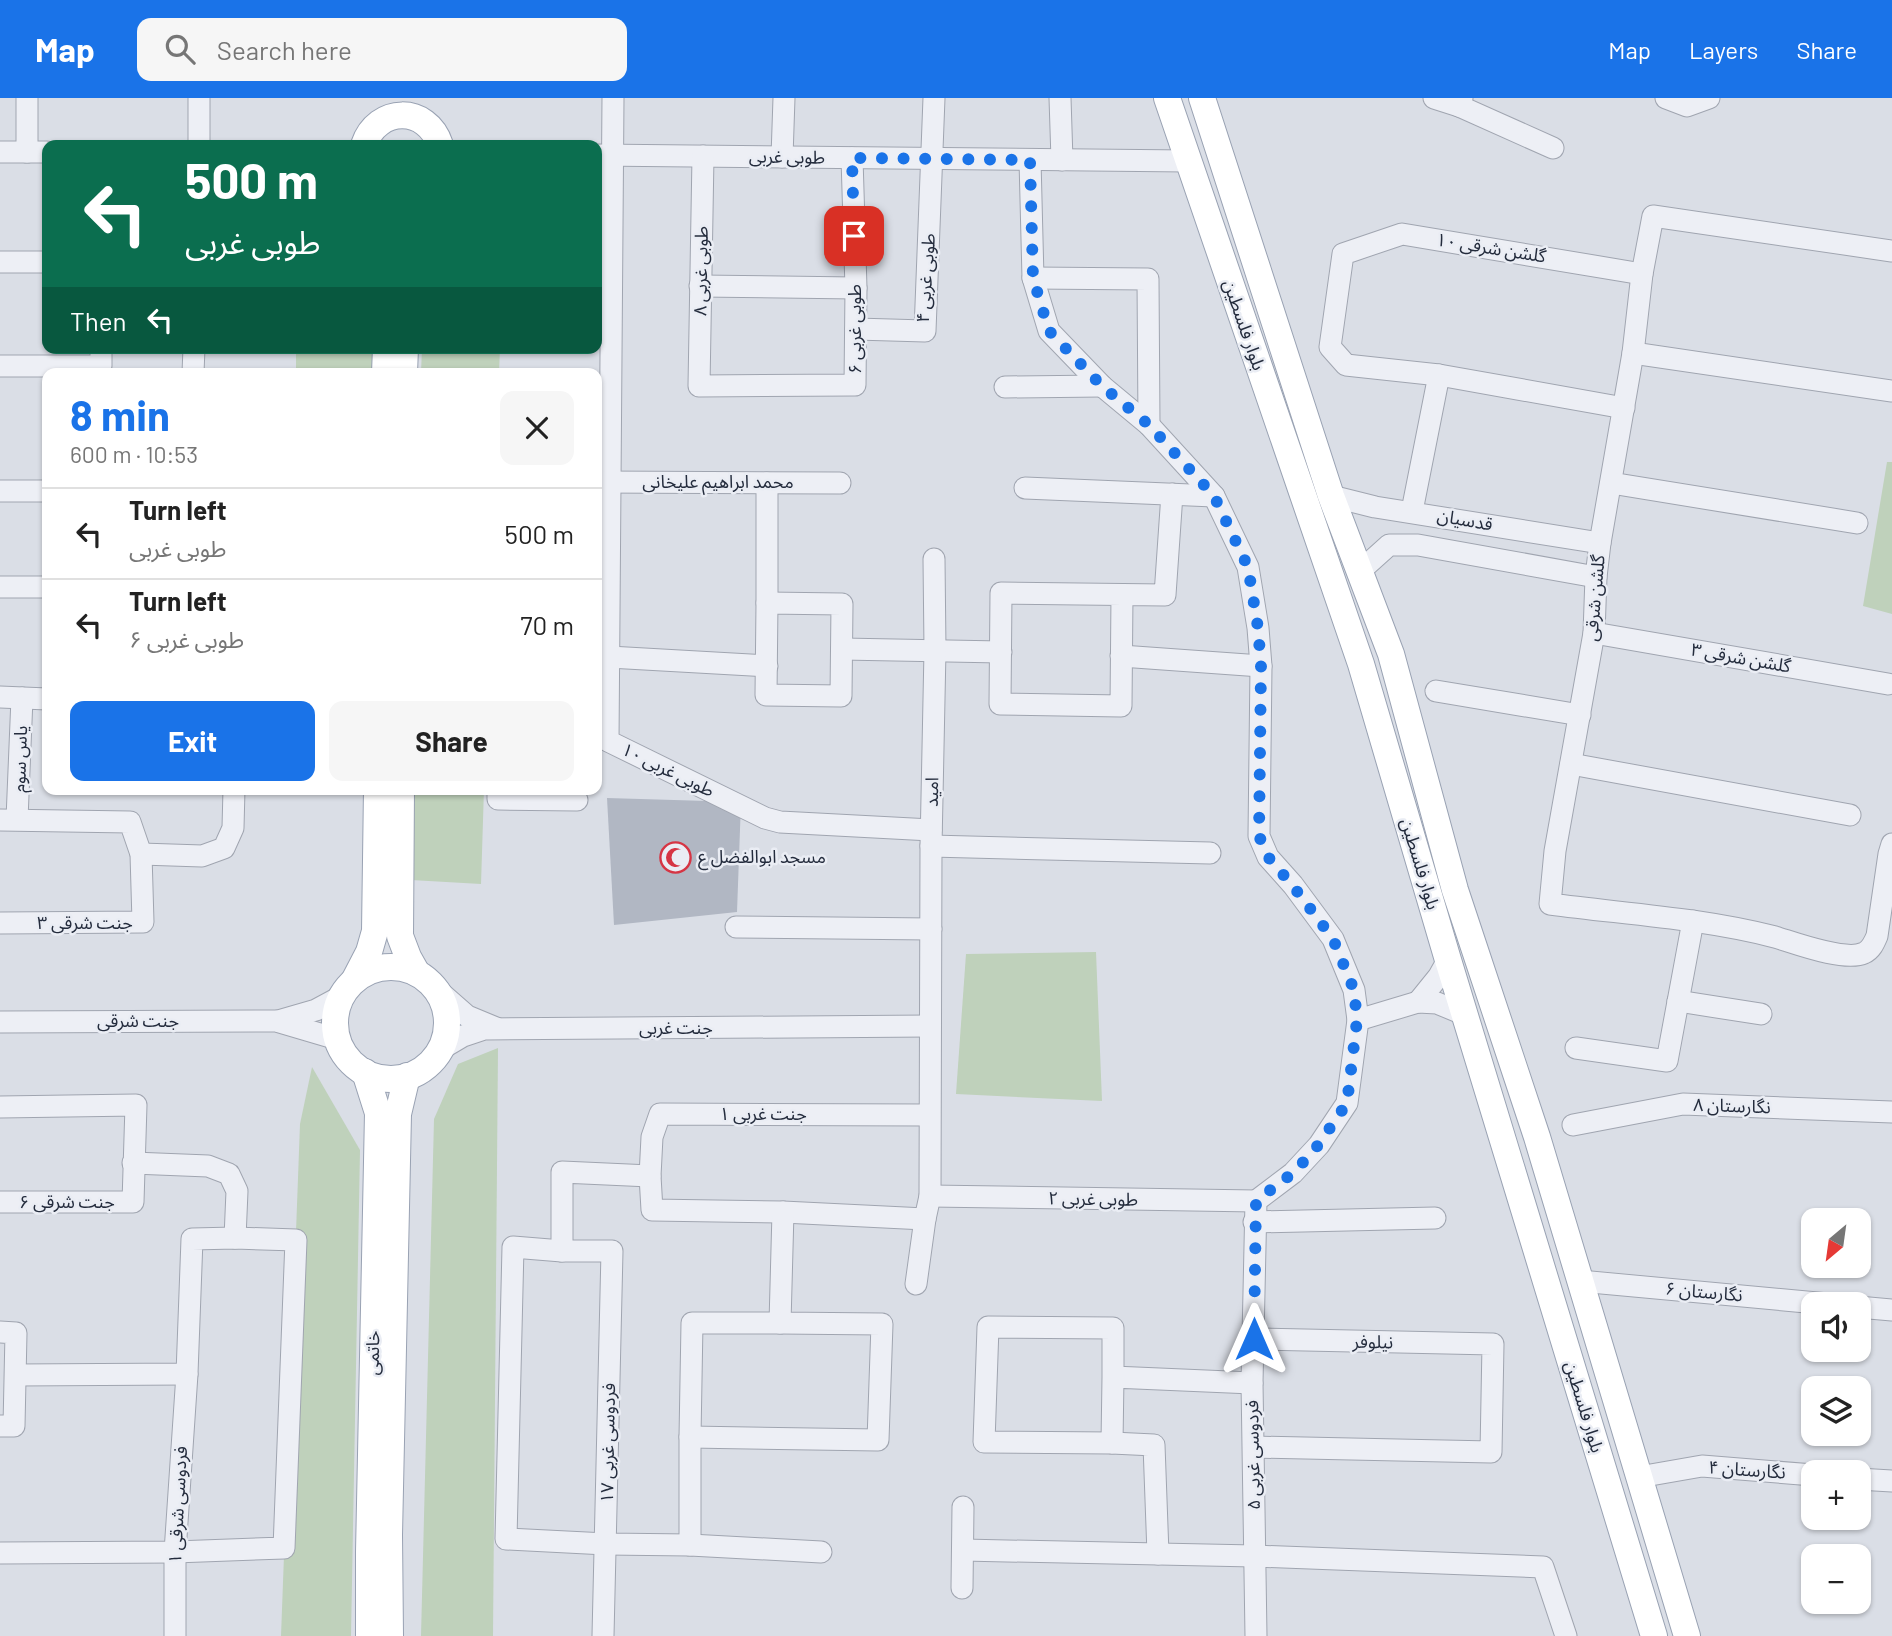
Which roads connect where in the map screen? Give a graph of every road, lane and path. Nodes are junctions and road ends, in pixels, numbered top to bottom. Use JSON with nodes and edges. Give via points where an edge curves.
{"nodes":[{"id":1,"x":27,"y":98,"type":"edge"},
{"id":2,"x":199,"y":98,"type":"edge"},
{"id":3,"x":613,"y":98,"type":"edge"},
{"id":4,"x":784,"y":98,"type":"edge"},
{"id":5,"x":934,"y":98,"type":"edge"},
{"id":6,"x":1060,"y":98,"type":"edge"},
{"id":7,"x":1167,"y":98,"type":"edge"},
{"id":8,"x":1202,"y":98,"type":"edge"},
{"id":9,"x":1434,"y":98,"type":"edge"},
{"id":10,"x":1666,"y":98,"type":"edge"},
{"id":11,"x":1709,"y":98,"type":"edge"},
{"id":12,"x":1460,"y":102,"type":"edge"},
{"id":13,"x":386,"y":108,"type":"edge"},
{"id":14,"x":415,"y":108,"type":"edge"},
{"id":15,"x":200,"y":140,"type":"edge"},
{"id":16,"x":366,"y":140,"type":"edge"},
{"id":17,"x":438,"y":140,"type":"edge"},
{"id":18,"x":1553,"y":148,"type":"dead end"},
{"id":19,"x":0,"y":152,"type":"edge"},
{"id":20,"x":37,"y":152,"type":"edge"},
{"id":21,"x":604,"y":155,"type":"edge"},
{"id":22,"x":703,"y":156,"type":"junction"},
{"id":23,"x":782,"y":157,"type":"junction"},
{"id":24,"x":852,"y":158,"type":"junction"},
{"id":25,"x":933,"y":159,"type":"junction"},
{"id":26,"x":1030,"y":160,"type":"junction"},
{"id":27,"x":1062,"y":160,"type":"junction"},
{"id":28,"x":1188,"y":161,"type":"junction"},
{"id":29,"x":1892,"y":251,"type":"edge"},
{"id":30,"x":0,"y":262,"type":"edge"},
{"id":31,"x":42,"y":262,"type":"edge"},
{"id":32,"x":1642,"y":274,"type":"junction"},
{"id":33,"x":1033,"y":278,"type":"junction"},
{"id":34,"x":700,"y":286,"type":"junction"},
{"id":35,"x":856,"y":288,"type":"junction"},
{"id":36,"x":856,"y":329,"type":"junction"},
{"id":37,"x":604,"y":334,"type":"edge"},
{"id":38,"x":1633,"y":353,"type":"junction"},
{"id":39,"x":101,"y":357,"type":"edge"},
{"id":40,"x":0,"y":366,"type":"edge"},
{"id":41,"x":1439,"y":375,"type":"junction"},
{"id":42,"x":699,"y":386,"type":"joint"},
{"id":43,"x":1102,"y":386,"type":"junction"},
{"id":44,"x":1005,"y":387,"type":"dead end"},
{"id":45,"x":1892,"y":391,"type":"edge"},
{"id":46,"x":1624,"y":408,"type":"junction"},
{"id":47,"x":1149,"y":425,"type":"junction"},
{"id":48,"x":603,"y":482,"type":"edge"},
{"id":49,"x":767,"y":483,"type":"junction"},
{"id":50,"x":1611,"y":483,"type":"junction"},
{"id":51,"x":840,"y":484,"type":"dead end"},
{"id":52,"x":1025,"y":488,"type":"dead end"},
{"id":53,"x":0,"y":491,"type":"edge"},
{"id":54,"x":42,"y":491,"type":"edge"},
{"id":55,"x":1172,"y":494,"type":"junction"},
{"id":56,"x":1214,"y":496,"type":"junction"},
{"id":57,"x":1331,"y":496,"type":"junction"},
{"id":58,"x":1412,"y":512,"type":"junction"},
{"id":59,"x":1857,"y":523,"type":"dead end"},
{"id":60,"x":1600,"y":543,"type":"junction"},
{"id":61,"x":933,"y":559,"type":"dead end"},
{"id":62,"x":1359,"y":572,"type":"junction"},
{"id":63,"x":1596,"y":578,"type":"junction"},
{"id":64,"x":0,"y":587,"type":"edge"},
{"id":65,"x":42,"y":587,"type":"edge"},
{"id":66,"x":1122,"y":595,"type":"junction"},
{"id":67,"x":767,"y":603,"type":"junction"},
{"id":68,"x":1594,"y":633,"type":"junction"},
{"id":69,"x":842,"y":649,"type":"junction"},
{"id":70,"x":935,"y":650,"type":"junction"},
{"id":71,"x":1001,"y":652,"type":"junction"},
{"id":72,"x":1391,"y":654,"type":"junction"},
{"id":73,"x":1121,"y":656,"type":"junction"},
{"id":74,"x":609,"y":657,"type":"junction"},
{"id":75,"x":1361,"y":664,"type":"junction"},
{"id":76,"x":767,"y":666,"type":"junction"},
{"id":77,"x":1261,"y":666,"type":"junction"},
{"id":78,"x":1888,"y":684,"type":"dead end"},
{"id":79,"x":1436,"y":691,"type":"dead end"},
{"id":80,"x":0,"y":697,"type":"edge"},
{"id":81,"x":22,"y":698,"type":"junction"},
{"id":82,"x":42,"y":699,"type":"edge"},
{"id":83,"x":1580,"y":715,"type":"junction"},
{"id":84,"x":1571,"y":764,"type":"junction"},
{"id":85,"x":234,"y":795,"type":"edge"},
{"id":86,"x":377,"y":795,"type":"edge"},
{"id":87,"x":401,"y":795,"type":"edge"},
{"id":88,"x":498,"y":795,"type":"edge"},
{"id":89,"x":577,"y":800,"type":"dead end"},
{"id":90,"x":1850,"y":815,"type":"dead end"},
{"id":91,"x":9,"y":819,"type":"edge"},
{"id":92,"x":931,"y":838,"type":"junction"},
{"id":93,"x":1892,"y":844,"type":"edge"},
{"id":94,"x":1210,"y":853,"type":"dead end"},
{"id":95,"x":141,"y":854,"type":"junction"},
{"id":96,"x":1693,"y":921,"type":"junction"},
{"id":97,"x":0,"y":923,"type":"edge"},
{"id":98,"x":736,"y":927,"type":"dead end"},
{"id":99,"x":931,"y":929,"type":"junction"},
{"id":100,"x":1448,"y":960,"type":"junction"},
{"id":101,"x":426,"y":980,"type":"junction"},
{"id":102,"x":348,"y":988,"type":"junction"},
{"id":103,"x":1678,"y":1001,"type":"junction"},
{"id":104,"x":1418,"y":1002,"type":"junction"},
{"id":105,"x":1761,"y":1014,"type":"dead end"},
{"id":106,"x":1466,"y":1015,"type":"junction"},
{"id":107,"x":1357,"y":1020,"type":"junction"},
{"id":108,"x":276,"y":1021,"type":"junction"},
{"id":109,"x":0,"y":1022,"type":"edge"},
{"id":110,"x":930,"y":1026,"type":"junction"},
{"id":111,"x":498,"y":1029,"type":"junction"},
{"id":112,"x":338,"y":1039,"type":"junction"},
{"id":113,"x":1576,"y":1048,"type":"dead end"},
{"id":114,"x":441,"y":1049,"type":"junction"},
{"id":115,"x":365,"y":1072,"type":"junction"},
{"id":116,"x":407,"y":1076,"type":"junction"},
{"id":117,"x":0,"y":1107,"type":"edge"},
{"id":118,"x":1892,"y":1112,"type":"edge"},
{"id":119,"x":929,"y":1115,"type":"junction"},
{"id":120,"x":1573,"y":1125,"type":"dead end"},
{"id":121,"x":134,"y":1163,"type":"junction"},
{"id":122,"x":650,"y":1177,"type":"junction"},
{"id":123,"x":930,"y":1196,"type":"junction"},
{"id":124,"x":0,"y":1202,"type":"edge"},
{"id":125,"x":1255,"y":1211,"type":"junction"},
{"id":126,"x":783,"y":1212,"type":"junction"},
{"id":127,"x":1435,"y":1218,"type":"dead end"},
{"id":128,"x":925,"y":1219,"type":"junction"},
{"id":129,"x":234,"y":1238,"type":"junction"},
{"id":130,"x":562,"y":1251,"type":"junction"},
{"id":131,"x":1580,"y":1281,"type":"junction"},
{"id":132,"x":916,"y":1284,"type":"dead end"},
{"id":133,"x":1801,"y":1301,"type":"edge"},
{"id":134,"x":1871,"y":1308,"type":"edge"},
{"id":135,"x":1892,"y":1310,"type":"edge"},
{"id":136,"x":780,"y":1323,"type":"junction"},
{"id":137,"x":0,"y":1332,"type":"edge"},
{"id":138,"x":1254,"y":1339,"type":"junction"},
{"id":139,"x":187,"y":1374,"type":"junction"},
{"id":140,"x":16,"y":1375,"type":"junction"},
{"id":141,"x":1113,"y":1377,"type":"junction"},
{"id":142,"x":1252,"y":1383,"type":"junction"},
{"id":143,"x":0,"y":1426,"type":"edge"},
{"id":144,"x":690,"y":1437,"type":"junction"},
{"id":145,"x":1112,"y":1443,"type":"junction"},
{"id":146,"x":1254,"y":1447,"type":"junction"},
{"id":147,"x":1801,"y":1474,"type":"edge"},
{"id":148,"x":1639,"y":1478,"type":"junction"},
{"id":149,"x":1871,"y":1480,"type":"edge"},
{"id":150,"x":1892,"y":1481,"type":"edge"},
{"id":151,"x":963,"y":1507,"type":"dead end"},
{"id":152,"x":606,"y":1544,"type":"junction"},
{"id":153,"x":690,"y":1545,"type":"junction"},
{"id":154,"x":962,"y":1550,"type":"junction"},
{"id":155,"x":174,"y":1552,"type":"junction"},
{"id":156,"x":821,"y":1552,"type":"dead end"},
{"id":157,"x":0,"y":1553,"type":"edge"},
{"id":158,"x":1158,"y":1554,"type":"junction"},
{"id":159,"x":1254,"y":1556,"type":"junction"},
{"id":160,"x":962,"y":1588,"type":"dead end"},
{"id":161,"x":175,"y":1636,"type":"edge"},
{"id":162,"x":369,"y":1636,"type":"edge"},
{"id":163,"x":390,"y":1636,"type":"edge"},
{"id":164,"x":603,"y":1636,"type":"edge"},
{"id":165,"x":1256,"y":1636,"type":"edge"},
{"id":166,"x":1566,"y":1636,"type":"edge"},
{"id":167,"x":1654,"y":1636,"type":"edge"},
{"id":168,"x":1687,"y":1636,"type":"edge"}],
"edges":[{"from":1,"to":20,"type":"street"},
{"from":2,"to":15,"type":"street"},
{"from":3,"to":21,"type":"street","name":"طوبی غربی ۱۰"},
{"from":4,"to":23,"type":"street"},
{"from":5,"to":25,"type":"street"},
{"from":6,"to":27,"type":"street"},
{"from":7,"to":28,"type":"main road","name":"بلوار فلسطین"},
{"from":8,"to":57,"type":"main road","name":"بلوار فلسطین"},
{"from":9,"to":12,"type":"street"},
{"from":10,"to":11,"type":"street","via":[[1687,106]]},
{"from":12,"to":18,"type":"street"},
{"from":13,"to":14,"type":"main road","via":[[406,115]]},
{"from":13,"to":16,"type":"main road"},
{"from":14,"to":17,"type":"main road"},
{"from":19,"to":20,"type":"street"},
{"from":21,"to":22,"type":"street","name":"طوبی غربی"},
{"from":21,"to":37,"type":"street","name":"طوبی غربی ۱۰"},
{"from":22,"to":23,"type":"street","name":"طوبی غربی"},
{"from":22,"to":34,"type":"street","name":"طوبی غربی ۸"},
{"from":23,"to":24,"type":"street","name":"طوبی غربی"},
{"from":24,"to":25,"type":"street","name":"طوبی غربی"},
{"from":24,"to":35,"type":"street","name":"طوبی غربی ۶"},
{"from":25,"to":26,"type":"street","name":"طوبی غربی"},
{"from":25,"to":36,"type":"street","name":"طوبی غربی ۴","via":[[925,331]]},
{"from":26,"to":27,"type":"street","name":"طوبی غربی"},
{"from":26,"to":33,"type":"street"},
{"from":27,"to":28,"type":"street","name":"طوبی غربی"},
{"from":28,"to":75,"type":"main road","name":"بلوار فلسطین"},
{"from":29,"to":32,"type":"street","name":"گلشن شرقی","via":[[1653,216]]},
{"from":30,"to":31,"type":"street"},
{"from":32,"to":38,"type":"street","name":"گلشن شرقی"},
{"from":32,"to":41,"type":"street","name":"گلشن شرقی ۱۰","via":[[1402,233],[1343,254],[1330,347],[1346,365]]},
{"from":33,"to":43,"type":"street","via":[[1049,331]]},
{"from":33,"to":47,"type":"street","via":[[1148,279]]},
{"from":34,"to":35,"type":"street"},
{"from":34,"to":42,"type":"street","name":"طوبی غربی ۸"},
{"from":35,"to":36,"type":"street","name":"طوبی غربی ۶"},
{"from":36,"to":42,"type":"street","name":"طوبی غربی ۶","via":[[855,386]]},
{"from":37,"to":48,"type":"street","name":"طوبی غربی ۱۰"},
{"from":38,"to":45,"type":"street"},
{"from":38,"to":46,"type":"street","name":"گلشن شرقی"},
{"from":39,"to":40,"type":"street"},
{"from":41,"to":46,"type":"street"},
{"from":41,"to":58,"type":"street"},
{"from":43,"to":44,"type":"street"},
{"from":43,"to":47,"type":"street"},
{"from":46,"to":50,"type":"street","name":"گلشن شرقی"},
{"from":47,"to":56,"type":"street"},
{"from":48,"to":49,"type":"street","name":"محمد ابراهیم علیخانی"},
{"from":48,"to":74,"type":"street","name":"طوبی غربی ۱۰"},
{"from":49,"to":51,"type":"street","name":"محمد ابراهیم علیخانی"},
{"from":49,"to":67,"type":"street"},
{"from":50,"to":59,"type":"street"},
{"from":50,"to":60,"type":"street","name":"گلشن شرقی"},
{"from":52,"to":55,"type":"street"},
{"from":53,"to":54,"type":"street"},
{"from":55,"to":56,"type":"street"},
{"from":55,"to":66,"type":"street","via":[[1165,596]]},
{"from":56,"to":77,"type":"street","via":[[1248,567]]},
{"from":57,"to":58,"type":"street","name":"قدسیان"},
{"from":57,"to":62,"type":"main road","name":"بلوار فلسطین"},
{"from":58,"to":60,"type":"street","name":"قدسیان"},
{"from":60,"to":63,"type":"street","name":"گلشن شرقی"},
{"from":61,"to":70,"type":"street","name":"امید"},
{"from":62,"to":63,"type":"street","name":"قدسیان","via":[[1388,545],[1418,545]]},
{"from":62,"to":72,"type":"main road","name":"بلوار فلسطین"},
{"from":63,"to":68,"type":"street","name":"گلشن شرقی"},
{"from":64,"to":65,"type":"street"},
{"from":66,"to":71,"type":"street","via":[[1001,593]]},
{"from":66,"to":73,"type":"street"},
{"from":67,"to":69,"type":"street","via":[[842,604]]},
{"from":67,"to":76,"type":"street"},
{"from":68,"to":78,"type":"street","name":"گلشن شرقی ۳"},
{"from":68,"to":83,"type":"street","name":"گلشن شرقی"},
{"from":69,"to":70,"type":"street"},
{"from":69,"to":76,"type":"street","via":[[841,696],[766,695]]},
{"from":70,"to":71,"type":"street"},
{"from":70,"to":92,"type":"street","name":"امید"},
{"from":71,"to":73,"type":"street","via":[[1000,705],[1121,706]]},
{"from":72,"to":75,"type":"main road"},
{"from":72,"to":131,"type":"main road","name":"بلوار فلسطین","via":[[1455,890]]},
{"from":73,"to":77,"type":"street"},
{"from":74,"to":76,"type":"street"},
{"from":74,"to":92,"type":"street","name":"طوبی غربی ۱۰","via":[[608,741],[765,818]]},
{"from":75,"to":100,"type":"main road","name":"بلوار فلسطین"},
{"from":77,"to":107,"type":"street","via":[[1259,836],[1268,857],[1333,939],[1354,990]]},
{"from":79,"to":83,"type":"street"},
{"from":80,"to":81,"type":"street"},
{"from":81,"to":82,"type":"street"},
{"from":81,"to":91,"type":"street","name":"یاس سوم"},
{"from":83,"to":84,"type":"street","name":"گلشن شرقی"},
{"from":84,"to":90,"type":"street"},
{"from":84,"to":96,"type":"street","name":"گلشن شرقی","via":[[1550,904]]},
{"from":85,"to":95,"type":"street","via":[[233,828],[224,848],[202,856]]},
{"from":86,"to":102,"type":"main road","via":[[375,931],[369,953]]},
{"from":87,"to":101,"type":"main road","via":[[400,936],[408,957]]},
{"from":88,"to":89,"type":"street","via":[[498,799]]},
{"from":91,"to":95,"type":"street","via":[[130,822]]},
{"from":92,"to":94,"type":"street"},
{"from":92,"to":99,"type":"street","name":"امید"},
{"from":93,"to":96,"type":"street","name":"گلشن شرقی","via":[[1877,936],[1864,953],[1816,950]]},
{"from":95,"to":97,"type":"street","name":"جنت شرقی ۳","via":[[143,922]]},
{"from":96,"to":103,"type":"street"},
{"from":98,"to":99,"type":"street"},
{"from":99,"to":110,"type":"street","name":"امید"},
{"from":100,"to":104,"type":"street"},
{"from":100,"to":106,"type":"main road","name":"بلوار فلسطین"},
{"from":101,"to":102,"type":"main road","via":[[402,968],[385,967],[369,971]]},
{"from":101,"to":111,"type":"street","name":"جنت غربی","via":[[467,1016]]},
{"from":101,"to":114,"type":"main road","via":[[443,1001],[447,1017]]},
{"from":102,"to":108,"type":"street","via":[[316,1010]]},
{"from":102,"to":112,"type":"main road","via":[[336,1010]]},
{"from":103,"to":105,"type":"street"},
{"from":103,"to":113,"type":"street","via":[[1667,1061]]},
{"from":104,"to":106,"type":"street","via":[[1437,1003]]},
{"from":104,"to":107,"type":"street"},
{"from":106,"to":167,"type":"main road","name":"بلوار فلسطین"},
{"from":107,"to":125,"type":"street","via":[[1347,1103],[1319,1144]]},
{"from":108,"to":109,"type":"street","name":"جنت شرقی"},
{"from":108,"to":112,"type":"street"},
{"from":110,"to":111,"type":"street","name":"جنت غربی"},
{"from":110,"to":119,"type":"street","name":"امید"},
{"from":111,"to":114,"type":"street","via":[[463,1036]]},
{"from":112,"to":115,"type":"main road","via":[[344,1052]]},
{"from":114,"to":116,"type":"main road","via":[[426,1066]]},
{"from":115,"to":116,"type":"main road","via":[[393,1079]]},
{"from":115,"to":162,"type":"main road","name":"خاتمی","via":[[378,1114]]},
{"from":116,"to":163,"type":"main road","name":"خاتمی","via":[[398,1114]]},
{"from":117,"to":121,"type":"street","via":[[136,1105]]},
{"from":118,"to":120,"type":"street","name":"نگارستان ۸","via":[[1683,1104]]},
{"from":119,"to":122,"type":"street","name":"جنت غربی ۱","via":[[660,1114],[652,1137]]},
{"from":119,"to":123,"type":"street","name":"امید"},
{"from":121,"to":124,"type":"street","name":"جنت شرقی ۶","via":[[133,1202]]},
{"from":121,"to":129,"type":"street","via":[[208,1166],[229,1174],[237,1191]]},
{"from":122,"to":126,"type":"street","via":[[652,1210]]},
{"from":122,"to":130,"type":"street","via":[[562,1172]]},
{"from":123,"to":125,"type":"street","name":"طوبی غربی ۲"},
{"from":123,"to":128,"type":"street","name":"امید"},
{"from":125,"to":127,"type":"street","name":"طوبی غربی ۲"},
{"from":125,"to":138,"type":"street","name":"فردوسی غربی ۵"},
{"from":126,"to":128,"type":"street"},
{"from":126,"to":136,"type":"street"},
{"from":128,"to":132,"type":"street","name":"امید"},
{"from":129,"to":139,"type":"street","name":"فردوسی شرقی ۱","via":[[192,1239]]},
{"from":129,"to":155,"type":"street","via":[[296,1240],[284,1549]]},
{"from":130,"to":152,"type":"street","name":"فردوسی غربی ۱۷","via":[[612,1251]]},
{"from":130,"to":152,"type":"street","via":[[513,1247],[506,1539]]},
{"from":131,"to":133,"type":"street","name":"نگارستان ۶"},
{"from":131,"to":148,"type":"main road","name":"بلوار فلسطین"},
{"from":134,"to":135,"type":"street"},
{"from":136,"to":144,"type":"street","via":[[692,1323]]},
{"from":136,"to":144,"type":"street","via":[[882,1324],[878,1440]]},
{"from":137,"to":140,"type":"street","via":[[16,1333]]},
{"from":138,"to":142,"type":"street","name":"فردوسی غربی ۵"},
{"from":138,"to":146,"type":"street","name":"نیلوفر","via":[[1493,1344],[1491,1452]]},
{"from":139,"to":140,"type":"street"},
{"from":139,"to":155,"type":"street","name":"فردوسی شرقی ۱"},
{"from":140,"to":143,"type":"street","via":[[14,1426]]},
{"from":141,"to":142,"type":"street"},
{"from":141,"to":145,"type":"street"},
{"from":141,"to":145,"type":"street","via":[[1113,1328],[988,1326],[984,1442]]},
{"from":142,"to":146,"type":"street","name":"فردوسی غربی ۵"},
{"from":144,"to":153,"type":"street"},
{"from":145,"to":158,"type":"street","via":[[1154,1445]]},
{"from":146,"to":159,"type":"street","name":"فردوسی غربی ۵"},
{"from":147,"to":148,"type":"street","name":"نگارستان ۴","via":[[1702,1466]]},
{"from":148,"to":168,"type":"main road","name":"بلوار فلسطین"},
{"from":149,"to":150,"type":"street"},
{"from":151,"to":154,"type":"street"},
{"from":152,"to":153,"type":"street"},
{"from":152,"to":164,"type":"street","name":"فردوسی غربی ۱۷"},
{"from":153,"to":156,"type":"street"},
{"from":154,"to":158,"type":"street"},
{"from":154,"to":160,"type":"street"},
{"from":155,"to":157,"type":"street"},
{"from":155,"to":161,"type":"street","name":"فردوسی شرقی ۱"},
{"from":158,"to":159,"type":"street"},
{"from":159,"to":165,"type":"street","name":"فردوسی غربی ۵"},
{"from":159,"to":166,"type":"street","via":[[1543,1567]]}]}
